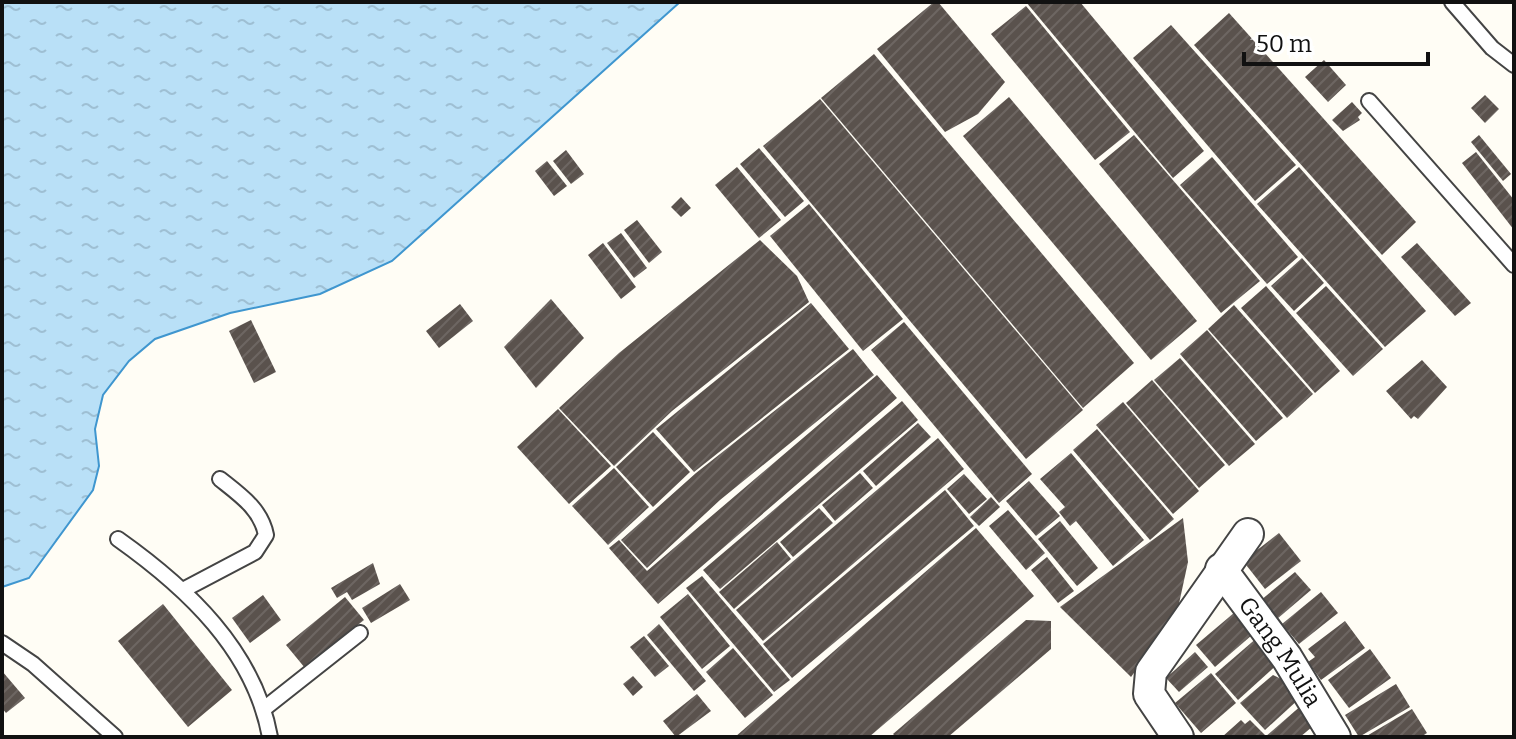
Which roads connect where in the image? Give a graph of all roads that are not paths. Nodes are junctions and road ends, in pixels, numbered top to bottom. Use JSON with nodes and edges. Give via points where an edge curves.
{"nodes":[{"id":1,"x":1452,"y":2,"type":"edge"},
{"id":2,"x":1514,"y":65,"type":"edge"},
{"id":3,"x":1369,"y":101,"type":"dead end"},
{"id":4,"x":1514,"y":265,"type":"edge"},
{"id":5,"x":220,"y":479,"type":"dead end"},
{"id":6,"x":1248,"y":534,"type":"dead end"},
{"id":7,"x":118,"y":539,"type":"dead end"},
{"id":8,"x":1221,"y":569,"type":"junction"},
{"id":9,"x":183,"y":590,"type":"junction"},
{"id":10,"x":360,"y":633,"type":"dead end"},
{"id":11,"x":2,"y":643,"type":"edge"},
{"id":12,"x":265,"y":708,"type":"junction"},
{"id":13,"x":115,"y":737,"type":"edge"},
{"id":14,"x":270,"y":737,"type":"edge"},
{"id":15,"x":1178,"y":737,"type":"edge"},
{"id":16,"x":1335,"y":737,"type":"edge"}],
"edges":[{"from":1,"to":2,"type":"lane"},
{"from":3,"to":4,"type":"lane"},
{"from":5,"to":9,"type":"lane","via":[[245,499],[263,521],[266,535],[255,552]]},
{"from":6,"to":8,"type":"street"},
{"from":7,"to":9,"type":"lane"},
{"from":8,"to":15,"type":"street","via":[[1147,685]]},
{"from":8,"to":16,"type":"street","name":"Gang Mulia","via":[[1287,658]]},
{"from":9,"to":12,"type":"lane","via":[[233,650]]},
{"from":10,"to":12,"type":"lane"},
{"from":11,"to":13,"type":"lane"},
{"from":12,"to":14,"type":"lane"}]}
